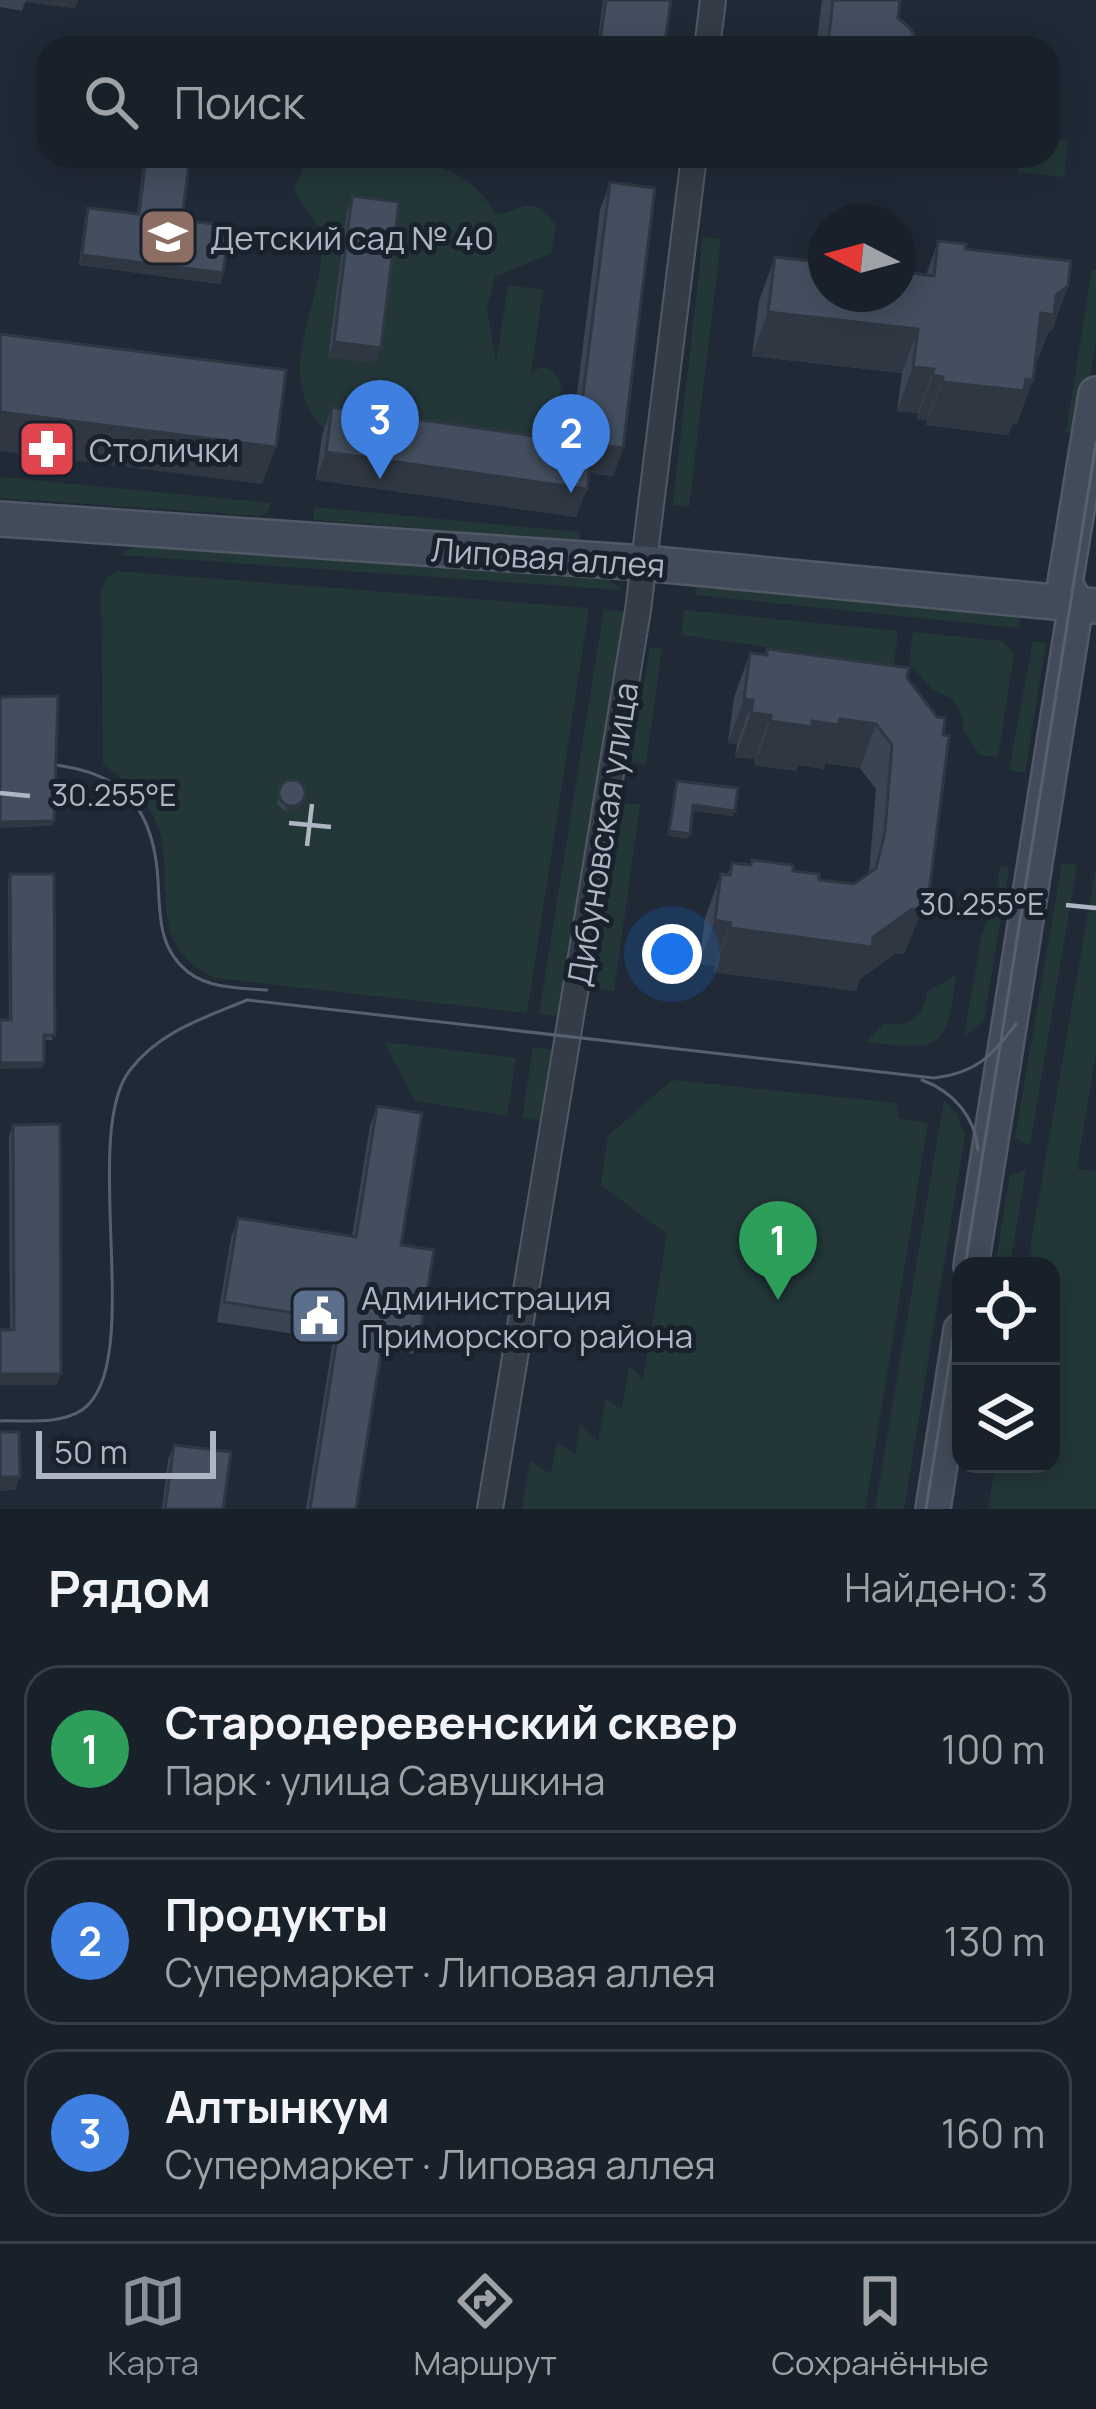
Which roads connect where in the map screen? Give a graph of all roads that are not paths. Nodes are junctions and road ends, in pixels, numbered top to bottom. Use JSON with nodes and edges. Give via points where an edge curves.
{"nodes":[{"id":1,"x":712,"y":0,"type":"edge"},
{"id":2,"x":708,"y":36,"type":"edge"},
{"id":3,"x":693,"y":168,"type":"edge"},
{"id":4,"x":1096,"y":394,"type":"edge"},
{"id":5,"x":0,"y":519,"type":"edge"},
{"id":6,"x":644,"y":563,"type":"junction"},
{"id":7,"x":1089,"y":600,"type":"edge"},
{"id":8,"x":973,"y":1257,"type":"edge"},
{"id":9,"x":955,"y":1365,"type":"edge"},
{"id":10,"x":490,"y":1509,"type":"edge"},
{"id":11,"x":932,"y":1509,"type":"edge"}],
"edges":[{"from":1,"to":2,"type":"street"},
{"from":3,"to":6,"type":"street","name":"Дибуновская улица"},
{"from":4,"to":7,"type":"main road","via":[[1065,583]]},
{"from":5,"to":6,"type":"main road","name":"Липовая аллея"},
{"from":6,"to":7,"type":"main road","name":"Липовая аллея"},
{"from":6,"to":10,"type":"street","name":"Дибуновская улица"},
{"from":7,"to":8,"type":"main road"},
{"from":9,"to":11,"type":"main road"}]}
